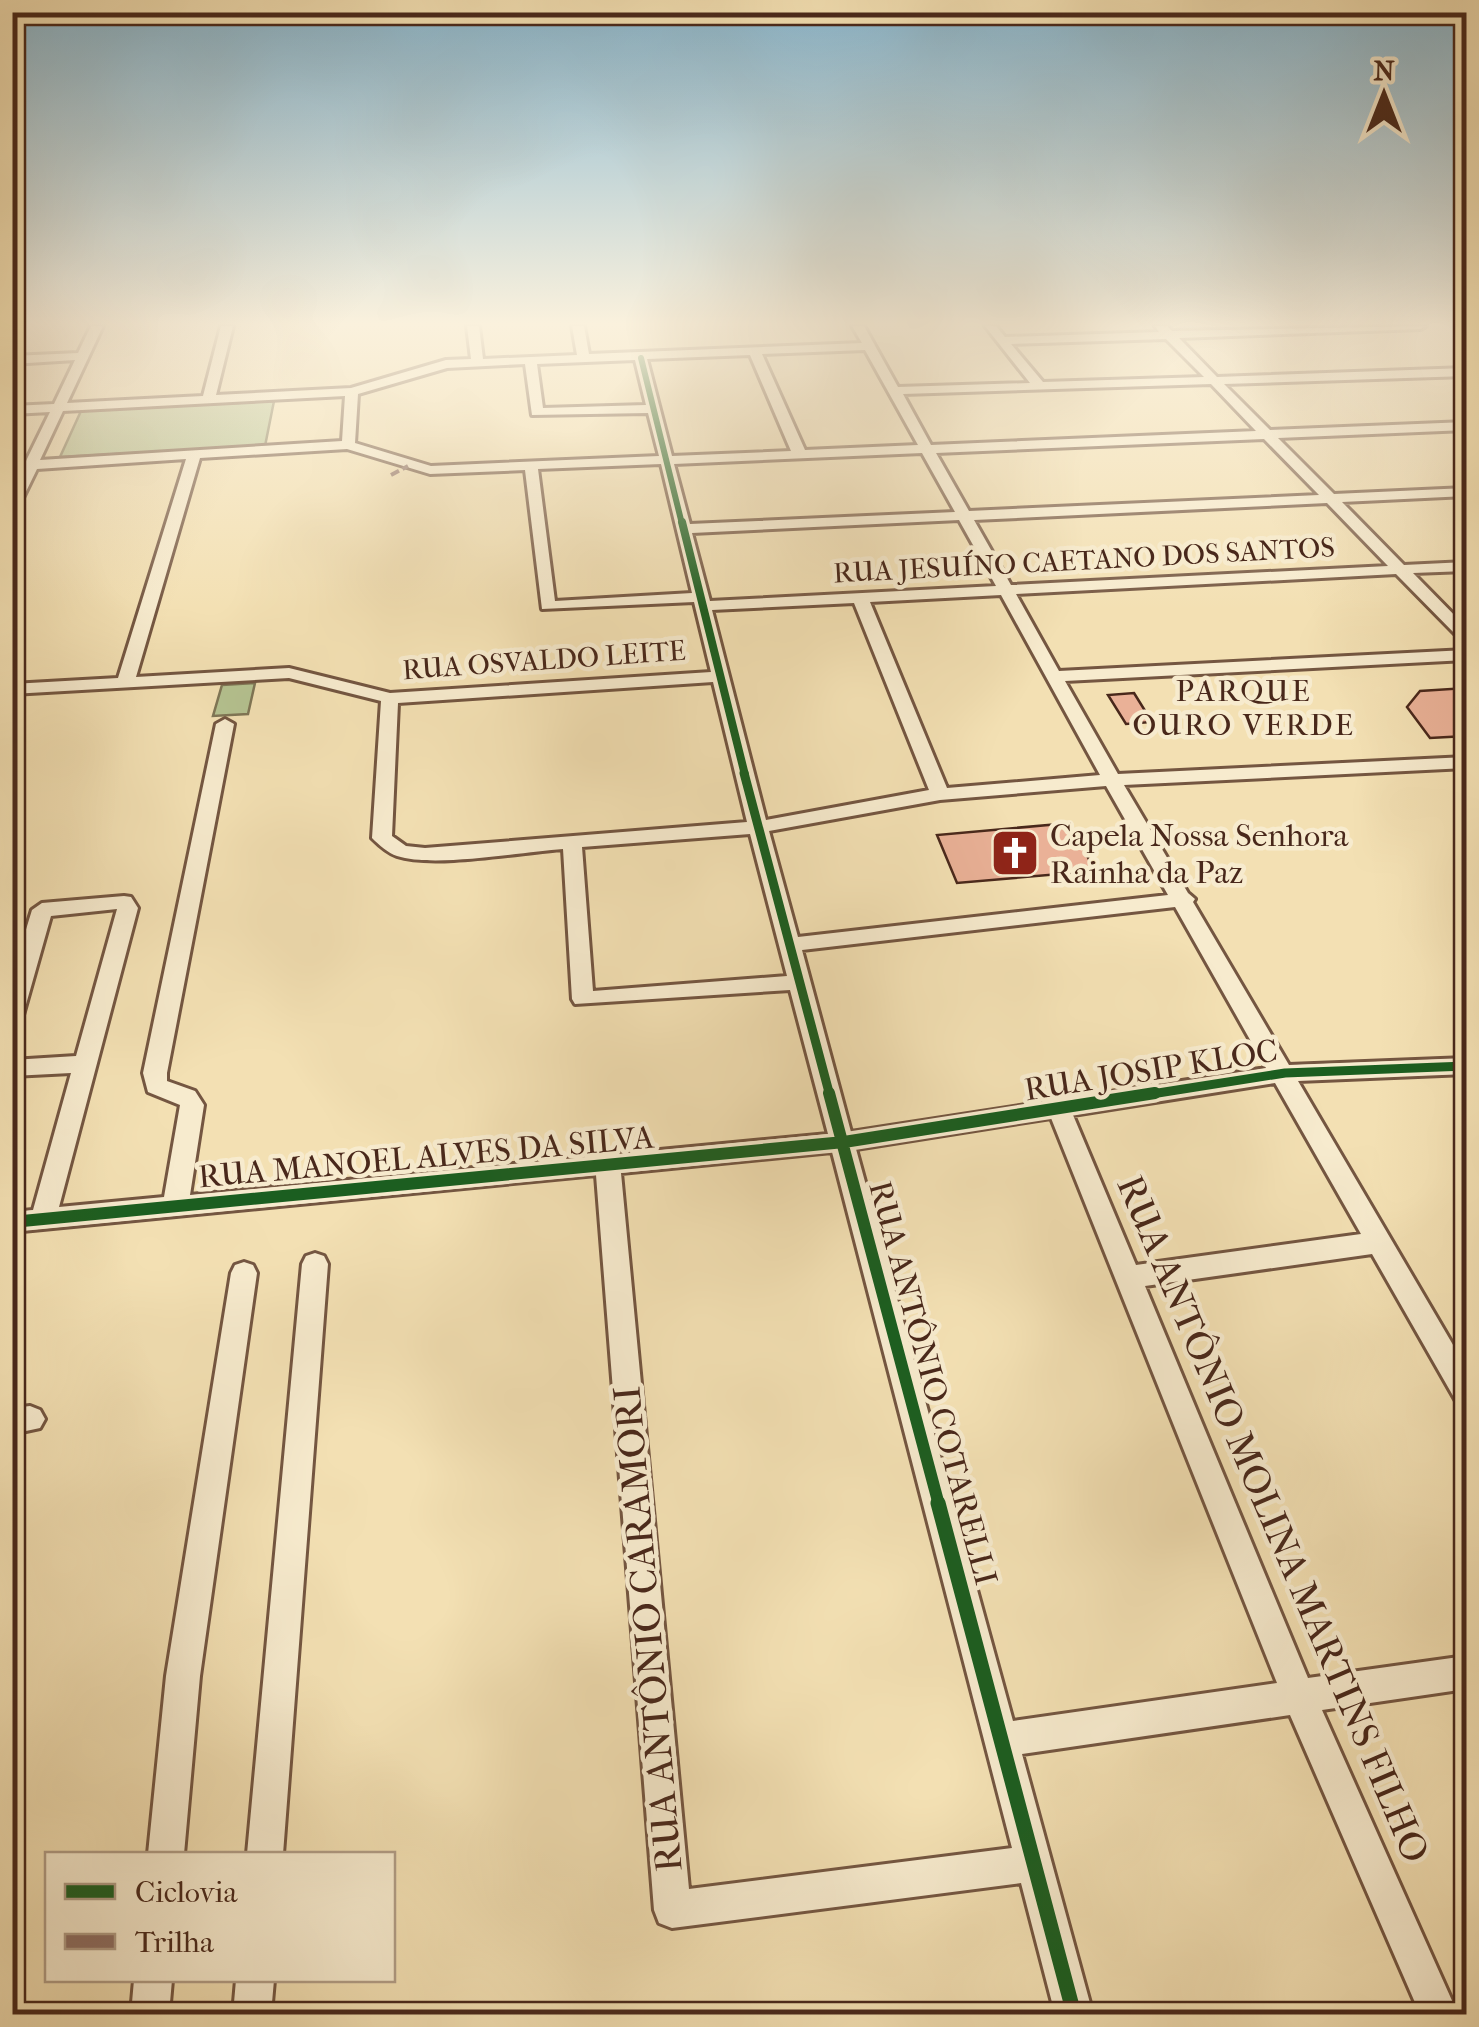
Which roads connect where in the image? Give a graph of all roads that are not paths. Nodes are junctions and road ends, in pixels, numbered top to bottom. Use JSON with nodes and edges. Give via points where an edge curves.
{"nodes":[{"id":1,"x":54,"y":421,"type":"edge"},
{"id":2,"x":350,"y":421,"type":"edge"},
{"id":3,"x":657,"y":421,"type":"edge"},
{"id":4,"x":785,"y":421,"type":"edge"},
{"id":5,"x":912,"y":421,"type":"edge"},
{"id":6,"x":1255,"y":421,"type":"edge"},
{"id":7,"x":1466,"y":426,"type":"edge"},
{"id":8,"x":1270,"y":436,"type":"junction"},
{"id":9,"x":348,"y":446,"type":"junction"},
{"id":10,"x":928,"y":450,"type":"junction"},
{"id":11,"x":194,"y":455,"type":"junction"},
{"id":12,"x":800,"y":455,"type":"junction"},
{"id":13,"x":667,"y":462,"type":"junction"},
{"id":14,"x":34,"y":465,"type":"junction"},
{"id":15,"x":531,"y":465,"type":"junction"},
{"id":16,"x":12,"y":466,"type":"edge"},
{"id":17,"x":1466,"y":492,"type":"edge"},
{"id":18,"x":1332,"y":498,"type":"junction"},
{"id":19,"x":12,"y":506,"type":"edge"},
{"id":20,"x":965,"y":514,"type":"junction"},
{"id":21,"x":686,"y":529,"type":"junction"},
{"id":22,"x":1466,"y":566,"type":"edge"},
{"id":23,"x":1401,"y":569,"type":"junction"},
{"id":24,"x":1007,"y":588,"type":"junction"},
{"id":25,"x":860,"y":597,"type":"junction"},
{"id":26,"x":704,"y":601,"type":"junction"},
{"id":27,"x":1466,"y":636,"type":"edge"},
{"id":28,"x":1466,"y":655,"type":"edge"},
{"id":29,"x":722,"y":676,"type":"junction"},
{"id":30,"x":1057,"y":676,"type":"junction"},
{"id":31,"x":126,"y":681,"type":"junction"},
{"id":32,"x":12,"y":689,"type":"edge"},
{"id":33,"x":390,"y":698,"type":"junction"},
{"id":34,"x":226,"y":724,"type":"dead end"},
{"id":35,"x":1466,"y":762,"type":"edge"},
{"id":36,"x":1112,"y":780,"type":"junction"},
{"id":37,"x":940,"y":794,"type":"junction"},
{"id":38,"x":758,"y":828,"type":"junction"},
{"id":39,"x":572,"y":842,"type":"junction"},
{"id":40,"x":1185,"y":899,"type":"junction"},
{"id":41,"x":789,"y":945,"type":"junction"},
{"id":42,"x":799,"y":982,"type":"junction"},
{"id":43,"x":12,"y":1015,"type":"edge"},
{"id":44,"x":87,"y":1064,"type":"junction"},
{"id":45,"x":1466,"y":1066,"type":"edge"},
{"id":46,"x":12,"y":1068,"type":"edge"},
{"id":47,"x":1285,"y":1073,"type":"junction"},
{"id":48,"x":1059,"y":1109,"type":"junction"},
{"id":49,"x":844,"y":1142,"type":"junction"},
{"id":50,"x":608,"y":1165,"type":"junction"},
{"id":51,"x":175,"y":1206,"type":"junction"},
{"id":52,"x":43,"y":1219,"type":"junction"},
{"id":53,"x":12,"y":1222,"type":"edge"},
{"id":54,"x":1381,"y":1242,"type":"junction"},
{"id":55,"x":315,"y":1264,"type":"dead end"},
{"id":56,"x":244,"y":1273,"type":"dead end"},
{"id":57,"x":1128,"y":1277,"type":"junction"},
{"id":58,"x":1466,"y":1392,"type":"edge"},
{"id":59,"x":1466,"y":1672,"type":"edge"},
{"id":60,"x":1298,"y":1694,"type":"junction"},
{"id":61,"x":1001,"y":1740,"type":"junction"},
{"id":62,"x":166,"y":1852,"type":"edge"},
{"id":63,"x":265,"y":1852,"type":"edge"},
{"id":64,"x":1034,"y":1863,"type":"junction"},
{"id":65,"x":154,"y":1982,"type":"edge"},
{"id":66,"x":255,"y":1982,"type":"edge"},
{"id":67,"x":150,"y":2014,"type":"edge"},
{"id":68,"x":252,"y":2014,"type":"edge"},
{"id":69,"x":1074,"y":2014,"type":"edge"},
{"id":70,"x":1439,"y":2014,"type":"edge"}],
"edges":[{"from":1,"to":14,"type":"street"},
{"from":2,"to":9,"type":"street"},
{"from":3,"to":13,"type":"street","name":"RUA ANTÔNIO COTARELLI"},
{"from":4,"to":12,"type":"street"},
{"from":5,"to":10,"type":"street"},
{"from":6,"to":8,"type":"street"},
{"from":7,"to":8,"type":"street"},
{"from":8,"to":10,"type":"street"},
{"from":8,"to":18,"type":"street"},
{"from":9,"to":11,"type":"street"},
{"from":9,"to":15,"type":"street","via":[[392,468]]},
{"from":10,"to":12,"type":"street"},
{"from":10,"to":20,"type":"street"},
{"from":11,"to":14,"type":"street"},
{"from":11,"to":31,"type":"street"},
{"from":12,"to":13,"type":"street"},
{"from":13,"to":15,"type":"street"},
{"from":13,"to":21,"type":"street","name":"RUA ANTÔNIO COTARELLI"},
{"from":14,"to":16,"type":"street"},
{"from":14,"to":19,"type":"street"},
{"from":15,"to":26,"type":"street","name":"RUA JESUÍNO CAETANO DOS SANTOS","via":[[548,606]]},
{"from":17,"to":18,"type":"street"},
{"from":18,"to":20,"type":"street"},
{"from":18,"to":23,"type":"street"},
{"from":20,"to":21,"type":"street"},
{"from":20,"to":24,"type":"street"},
{"from":21,"to":26,"type":"street","name":"RUA ANTÔNIO COTARELLI"},
{"from":22,"to":23,"type":"street","name":"RUA JESUÍNO CAETANO DOS SANTOS"},
{"from":23,"to":24,"type":"street","name":"RUA JESUÍNO CAETANO DOS SANTOS"},
{"from":23,"to":27,"type":"street"},
{"from":24,"to":25,"type":"street","name":"RUA JESUÍNO CAETANO DOS SANTOS"},
{"from":24,"to":30,"type":"street"},
{"from":25,"to":26,"type":"street","name":"RUA JESUÍNO CAETANO DOS SANTOS"},
{"from":25,"to":37,"type":"street"},
{"from":26,"to":29,"type":"street","name":"RUA ANTÔNIO COTARELLI"},
{"from":28,"to":30,"type":"street"},
{"from":29,"to":33,"type":"street","name":"RUA OSVALDO LEITE"},
{"from":29,"to":38,"type":"street","name":"RUA ANTÔNIO COTARELLI"},
{"from":30,"to":36,"type":"street"},
{"from":31,"to":32,"type":"street","name":"RUA OSVALDO LEITE"},
{"from":31,"to":33,"type":"street","name":"RUA OSVALDO LEITE","via":[[288,673]]},
{"from":33,"to":39,"type":"street","via":[[382,838],[400,851],[425,854]]},
{"from":34,"to":51,"type":"street","via":[[155,1073],[156,1086],[192,1104]]},
{"from":35,"to":36,"type":"street"},
{"from":36,"to":37,"type":"street"},
{"from":36,"to":40,"type":"street"},
{"from":37,"to":38,"type":"street"},
{"from":38,"to":39,"type":"street"},
{"from":38,"to":41,"type":"street","name":"RUA ANTÔNIO COTARELLI"},
{"from":39,"to":42,"type":"street","via":[[583,1000]]},
{"from":40,"to":41,"type":"street"},
{"from":40,"to":47,"type":"street"},
{"from":41,"to":42,"type":"street","name":"RUA ANTÔNIO COTARELLI"},
{"from":42,"to":49,"type":"street","name":"RUA ANTÔNIO COTARELLI"},
{"from":43,"to":44,"type":"street","via":[[42,910],[124,902],[128,908]]},
{"from":44,"to":46,"type":"street"},
{"from":44,"to":52,"type":"street"},
{"from":45,"to":47,"type":"street","name":"RUA JOSIP KLOC"},
{"from":47,"to":48,"type":"street","name":"RUA JOSIP KLOC"},
{"from":47,"to":54,"type":"street"},
{"from":48,"to":49,"type":"street","name":"RUA JOSIP KLOC"},
{"from":48,"to":57,"type":"street","name":"RUA ANTÔNIO MOLINA MARTINS FILHO"},
{"from":49,"to":50,"type":"street","name":"RUA MANOEL ALVES DA SILVA"},
{"from":49,"to":61,"type":"street","name":"RUA ANTÔNIO COTARELLI"},
{"from":50,"to":51,"type":"street","name":"RUA MANOEL ALVES DA SILVA"},
{"from":50,"to":64,"type":"street","name":"RUA ANTÔNIO CARAMORI","via":[[672,1910]]},
{"from":51,"to":52,"type":"street","name":"RUA MANOEL ALVES DA SILVA"},
{"from":52,"to":53,"type":"street","name":"RUA MANOEL ALVES DA SILVA"},
{"from":54,"to":57,"type":"street"},
{"from":54,"to":58,"type":"street"},
{"from":55,"to":63,"type":"street"},
{"from":56,"to":62,"type":"street","via":[[183,1676]]},
{"from":57,"to":60,"type":"street","name":"RUA ANTÔNIO MOLINA MARTINS FILHO"},
{"from":59,"to":60,"type":"street"},
{"from":60,"to":61,"type":"street"},
{"from":60,"to":70,"type":"street","name":"RUA ANTÔNIO MOLINA MARTINS FILHO"},
{"from":61,"to":64,"type":"street","name":"RUA ANTÔNIO COTARELLI"},
{"from":64,"to":69,"type":"street","name":"RUA ANTÔNIO COTARELLI"},
{"from":65,"to":67,"type":"street"},
{"from":66,"to":68,"type":"street"}]}
